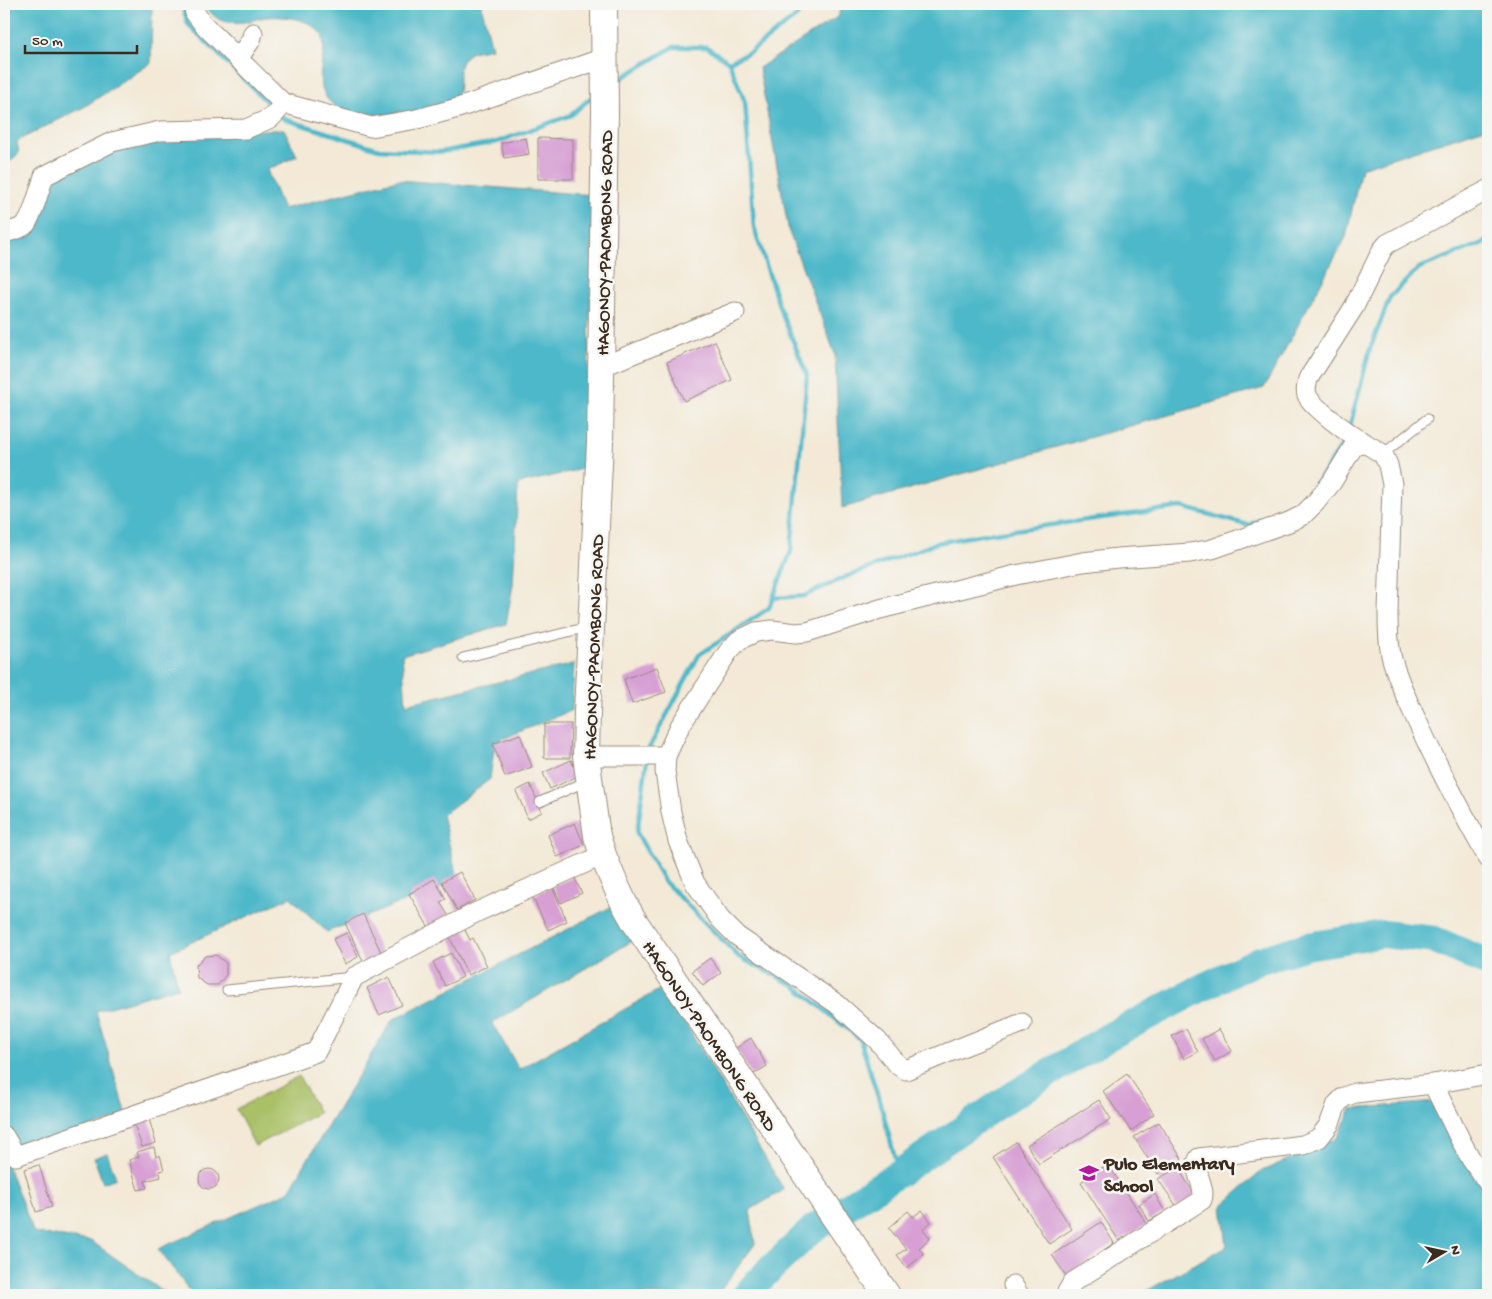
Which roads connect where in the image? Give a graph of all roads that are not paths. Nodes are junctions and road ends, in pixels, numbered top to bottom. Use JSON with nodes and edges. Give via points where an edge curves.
{"nodes":[{"id":1,"x":193,"y":4,"type":"edge"},
{"id":2,"x":604,"y":4,"type":"edge"},
{"id":3,"x":253,"y":33,"type":"dead end"},
{"id":4,"x":238,"y":59,"type":"junction"},
{"id":5,"x":604,"y":64,"type":"junction"},
{"id":6,"x":279,"y":109,"type":"junction"},
{"id":7,"x":1488,"y":190,"type":"edge"},
{"id":8,"x":4,"y":233,"type":"edge"},
{"id":9,"x":735,"y":312,"type":"dead end"},
{"id":10,"x":602,"y":367,"type":"junction"},
{"id":11,"x":1427,"y":419,"type":"dead end"},
{"id":12,"x":1358,"y":439,"type":"junction"},
{"id":13,"x":1383,"y":454,"type":"junction"},
{"id":14,"x":591,"y":626,"type":"junction"},
{"id":15,"x":463,"y":658,"type":"dead end"},
{"id":16,"x":650,"y":756,"type":"junction"},
{"id":17,"x":588,"y":768,"type":"junction"},
{"id":18,"x":540,"y":802,"type":"dead end"},
{"id":19,"x":603,"y":855,"type":"junction"},
{"id":20,"x":1488,"y":858,"type":"edge"},
{"id":21,"x":354,"y":977,"type":"junction"},
{"id":22,"x":227,"y":990,"type":"dead end"},
{"id":23,"x":1022,"y":1023,"type":"dead end"},
{"id":24,"x":1488,"y":1074,"type":"edge"},
{"id":25,"x":1434,"y":1084,"type":"junction"},
{"id":26,"x":4,"y":1136,"type":"edge"},
{"id":27,"x":1488,"y":1183,"type":"edge"},
{"id":28,"x":887,"y":1295,"type":"edge"},
{"id":29,"x":1068,"y":1295,"type":"edge"}],
"edges":[{"from":1,"to":4,"type":"street","via":[[204,25]]},
{"from":2,"to":5,"type":"main road","name":"HAGONOY-PAOMBONG ROAD"},
{"from":3,"to":4,"type":"street"},
{"from":4,"to":6,"type":"street"},
{"from":5,"to":6,"type":"street","via":[[458,108],[371,127]]},
{"from":5,"to":10,"type":"main road","name":"HAGONOY-PAOMBONG ROAD"},
{"from":6,"to":8,"type":"street","via":[[246,129],[160,131],[112,142],[44,176],[26,224]]},
{"from":7,"to":12,"type":"street","via":[[1387,244],[1354,307],[1308,379],[1306,388],[1311,402]]},
{"from":9,"to":10,"type":"street"},
{"from":10,"to":14,"type":"main road","name":"HAGONOY-PAOMBONG ROAD"},
{"from":11,"to":13,"type":"lane"},
{"from":12,"to":13,"type":"street"},
{"from":12,"to":16,"type":"street","via":[[1332,482],[1302,515],[1212,549],[1100,560],[1016,575],[880,609],[807,632],[756,632],[739,640],[728,652],[680,726]]},
{"from":13,"to":20,"type":"street","via":[[1392,484],[1388,613],[1391,656],[1433,755]]},
{"from":14,"to":15,"type":"lane"},
{"from":14,"to":17,"type":"main road","name":"HAGONOY-PAOMBONG ROAD"},
{"from":16,"to":17,"type":"street"},
{"from":16,"to":23,"type":"street","via":[[665,771],[678,841],[695,882],[720,919],[737,936],[838,1004],[903,1069]]},
{"from":17,"to":18,"type":"lane"},
{"from":17,"to":19,"type":"main road","name":"HAGONOY-PAOMBONG ROAD","via":[[597,836]]},
{"from":19,"to":21,"type":"street","via":[[475,914]]},
{"from":19,"to":28,"type":"main road","name":"HAGONOY-PAOMBONG ROAD","via":[[634,921]]},
{"from":21,"to":22,"type":"lane"},
{"from":21,"to":26,"type":"street","via":[[316,1052],[16,1156]]},
{"from":24,"to":25,"type":"street"},
{"from":25,"to":27,"type":"street","via":[[1460,1141]]},
{"from":25,"to":29,"type":"street","via":[[1355,1093],[1344,1098],[1337,1104],[1329,1125],[1318,1138],[1303,1145],[1199,1158],[1196,1167],[1204,1194],[1202,1200],[1073,1282]]}]}
